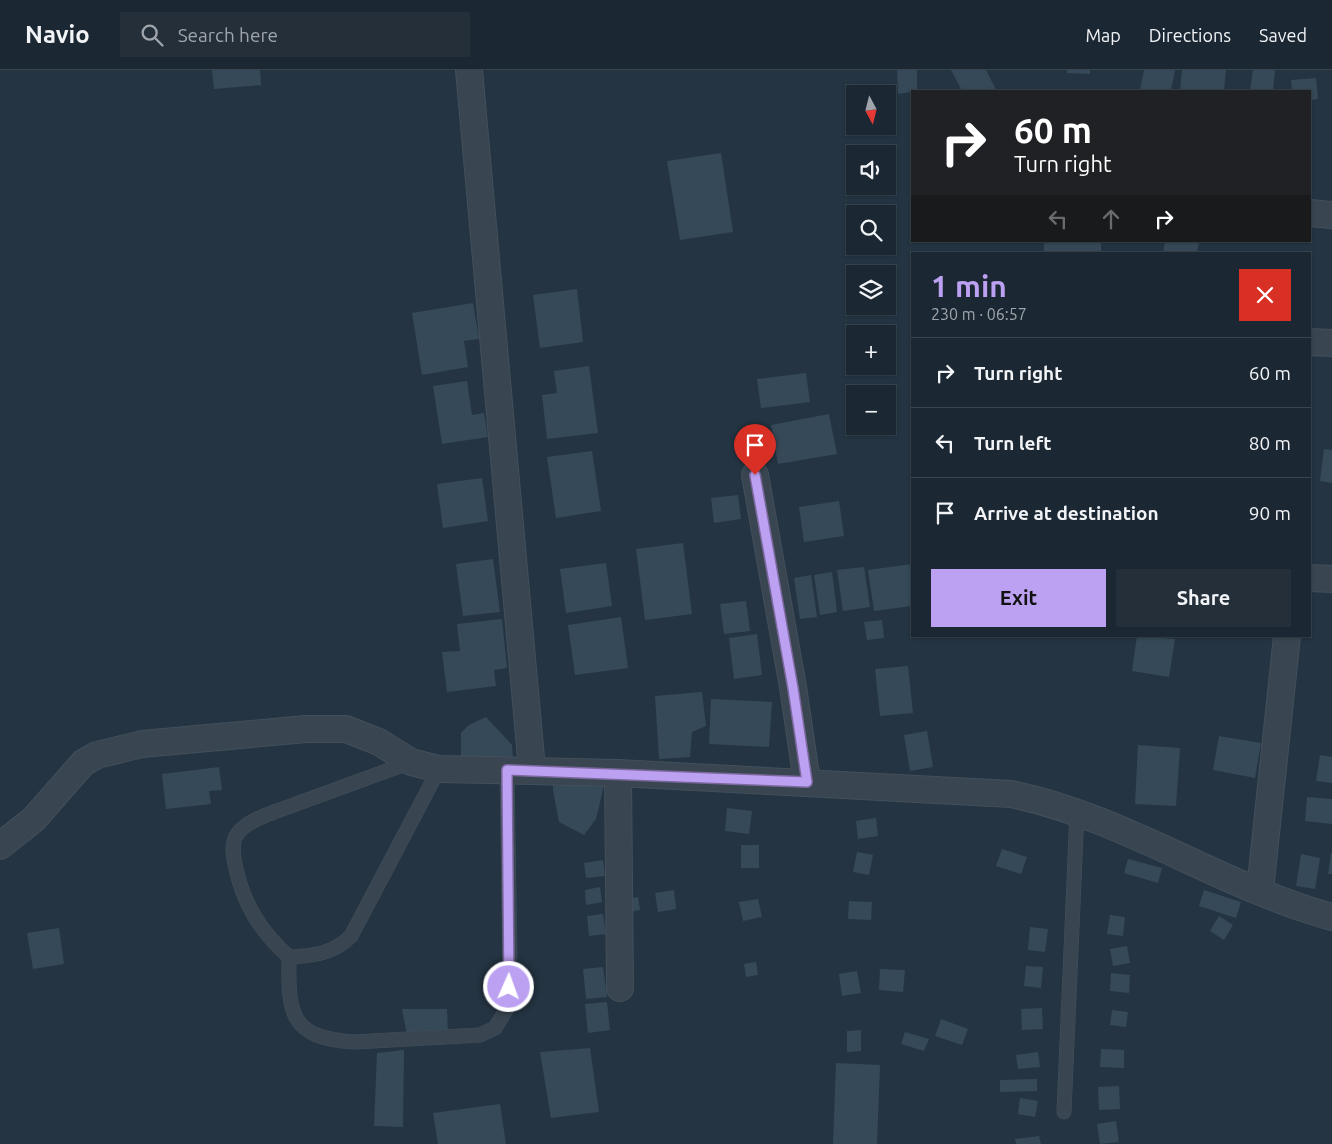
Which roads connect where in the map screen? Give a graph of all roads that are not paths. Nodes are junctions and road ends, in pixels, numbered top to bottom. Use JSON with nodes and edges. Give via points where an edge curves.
{"nodes":[{"id":1,"x":469,"y":70,"type":"edge"},
{"id":2,"x":1311,"y":213,"type":"edge"},
{"id":3,"x":1332,"y":215,"type":"edge"},
{"id":4,"x":1311,"y":342,"type":"edge"},
{"id":5,"x":1332,"y":343,"type":"edge"},
{"id":6,"x":755,"y":475,"type":"dead end"},
{"id":7,"x":1311,"y":578,"type":"edge"},
{"id":8,"x":1332,"y":579,"type":"edge"},
{"id":9,"x":1287,"y":637,"type":"edge"},
{"id":10,"x":411,"y":762,"type":"junction"},
{"id":11,"x":439,"y":769,"type":"junction"},
{"id":12,"x":519,"y":770,"type":"junction"},
{"id":13,"x":618,"y":773,"type":"junction"},
{"id":14,"x":807,"y":782,"type":"junction"},
{"id":15,"x":1077,"y":812,"type":"junction"},
{"id":16,"x":0,"y":846,"type":"edge"},
{"id":17,"x":1260,"y":890,"type":"junction"},
{"id":18,"x":1332,"y":918,"type":"edge"},
{"id":19,"x":289,"y":956,"type":"junction"},
{"id":20,"x":620,"y":988,"type":"dead end"},
{"id":21,"x":1064,"y":1112,"type":"dead end"}],
"edges":[{"from":1,"to":12,"type":"street"},
{"from":2,"to":3,"type":"street"},
{"from":4,"to":5,"type":"street"},
{"from":6,"to":14,"type":"street"},
{"from":7,"to":8,"type":"street"},
{"from":9,"to":17,"type":"street"},
{"from":10,"to":11,"type":"street"},
{"from":10,"to":16,"type":"street","via":[[379,742],[346,729],[306,729],[142,744],[97,755],[83,763],[34,819]]},
{"from":10,"to":19,"type":"lane","via":[[266,814],[246,826],[235,838],[234,858],[245,901],[266,933]]},
{"from":11,"to":12,"type":"street"},
{"from":11,"to":19,"type":"lane","via":[[351,936],[334,950]]},
{"from":12,"to":13,"type":"street"},
{"from":12,"to":19,"type":"lane","via":[[508,1007],[495,1028],[480,1035],[354,1042],[317,1036],[294,1016],[289,987]]},
{"from":13,"to":14,"type":"street"},
{"from":13,"to":20,"type":"street"},
{"from":14,"to":15,"type":"street","via":[[1011,794]]},
{"from":15,"to":17,"type":"street"},
{"from":15,"to":21,"type":"lane"},
{"from":17,"to":18,"type":"street"}]}
